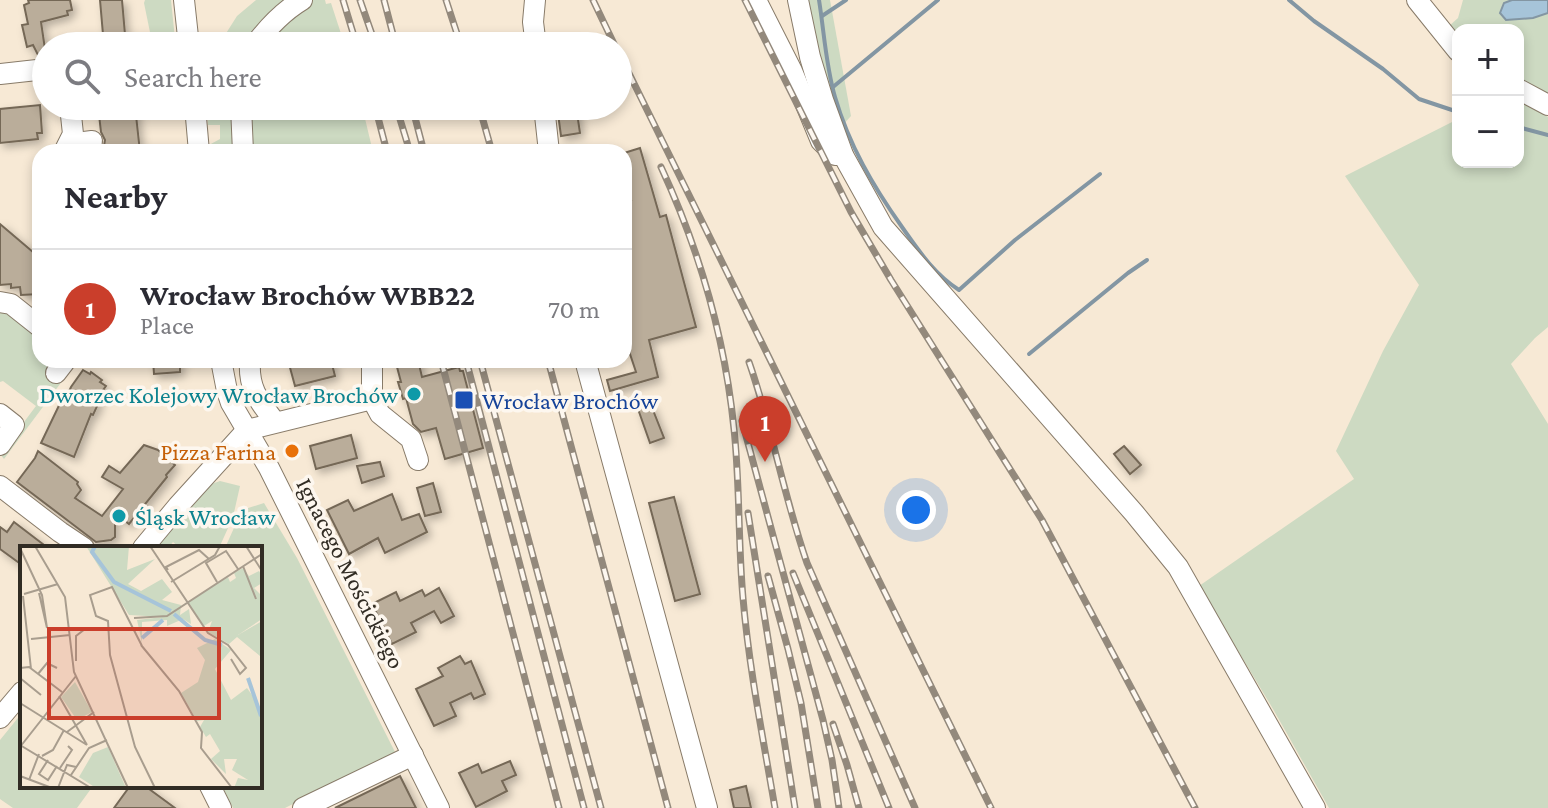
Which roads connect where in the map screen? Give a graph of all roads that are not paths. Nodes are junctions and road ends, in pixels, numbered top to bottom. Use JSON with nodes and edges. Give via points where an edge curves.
{"nodes":[{"id":1,"x":184,"y":0,"type":"edge"},
{"id":2,"x":302,"y":0,"type":"edge"},
{"id":3,"x":535,"y":0,"type":"edge"},
{"id":4,"x":756,"y":0,"type":"edge"},
{"id":5,"x":798,"y":0,"type":"edge"},
{"id":6,"x":1417,"y":0,"type":"edge"},
{"id":7,"x":187,"y":32,"type":"edge"},
{"id":8,"x":264,"y":32,"type":"edge"},
{"id":9,"x":534,"y":32,"type":"edge"},
{"id":10,"x":1452,"y":44,"type":"edge"},
{"id":11,"x":32,"y":71,"type":"edge"},
{"id":12,"x":0,"y":74,"type":"edge"},
{"id":13,"x":1524,"y":92,"type":"edge"},
{"id":14,"x":1548,"y":105,"type":"edge"},
{"id":15,"x":72,"y":120,"type":"edge"},
{"id":16,"x":196,"y":120,"type":"edge"},
{"id":17,"x":242,"y":120,"type":"edge"},
{"id":18,"x":546,"y":120,"type":"edge"},
{"id":19,"x":68,"y":144,"type":"edge"},
{"id":20,"x":198,"y":144,"type":"edge"},
{"id":21,"x":243,"y":144,"type":"edge"},
{"id":22,"x":548,"y":144,"type":"edge"},
{"id":23,"x":843,"y":155,"type":"junction"},
{"id":24,"x":0,"y":302,"type":"edge"},
{"id":25,"x":32,"y":321,"type":"edge"},
{"id":26,"x":223,"y":368,"type":"edge"},
{"id":27,"x":250,"y":368,"type":"edge"},
{"id":28,"x":372,"y":368,"type":"edge"},
{"id":29,"x":587,"y":368,"type":"edge"},
{"id":30,"x":372,"y":399,"type":"junction"},
{"id":31,"x":0,"y":414,"type":"edge"},
{"id":32,"x":275,"y":422,"type":"junction"},
{"id":33,"x":247,"y":430,"type":"junction"},
{"id":34,"x":0,"y":445,"type":"edge"},
{"id":35,"x":418,"y":460,"type":"dead end"},
{"id":36,"x":0,"y":486,"type":"edge"},
{"id":37,"x":81,"y":546,"type":"edge"},
{"id":38,"x":145,"y":546,"type":"edge"},
{"id":39,"x":20,"y":694,"type":"edge"},
{"id":40,"x":0,"y":718,"type":"edge"},
{"id":41,"x":413,"y":755,"type":"junction"},
{"id":42,"x":211,"y":788,"type":"edge"},
{"id":43,"x":221,"y":808,"type":"edge"},
{"id":44,"x":303,"y":808,"type":"edge"},
{"id":45,"x":439,"y":808,"type":"edge"},
{"id":46,"x":707,"y":808,"type":"edge"},
{"id":47,"x":1315,"y":808,"type":"edge"}],
"edges":[{"from":1,"to":7,"type":"street"},
{"from":2,"to":8,"type":"street"},
{"from":3,"to":9,"type":"street"},
{"from":4,"to":23,"type":"street","via":[[821,141],[835,155]]},
{"from":5,"to":23,"type":"street","via":[[814,71]]},
{"from":6,"to":10,"type":"street"},
{"from":11,"to":12,"type":"street"},
{"from":13,"to":14,"type":"street"},
{"from":15,"to":19,"type":"street"},
{"from":16,"to":20,"type":"street"},
{"from":17,"to":21,"type":"street"},
{"from":18,"to":22,"type":"street"},
{"from":23,"to":47,"type":"street","via":[[883,227],[1178,567]]},
{"from":24,"to":25,"type":"street"},
{"from":26,"to":33,"type":"street","name":"Ignacego Mościckiego","via":[[227,391]]},
{"from":27,"to":32,"type":"street","via":[[256,397]]},
{"from":28,"to":30,"type":"street"},
{"from":29,"to":46,"type":"street"},
{"from":30,"to":32,"type":"street"},
{"from":30,"to":35,"type":"street","via":[[380,414],[411,439]]},
{"from":31,"to":34,"type":"street","via":[[14,425]]},
{"from":32,"to":33,"type":"street"},
{"from":33,"to":38,"type":"street"},
{"from":33,"to":41,"type":"street","name":"Ignacego Mościckiego"},
{"from":36,"to":37,"type":"street"},
{"from":39,"to":40,"type":"street"},
{"from":41,"to":44,"type":"street"},
{"from":41,"to":45,"type":"street","name":"Ignacego Mościckiego"},
{"from":42,"to":43,"type":"street"}]}
